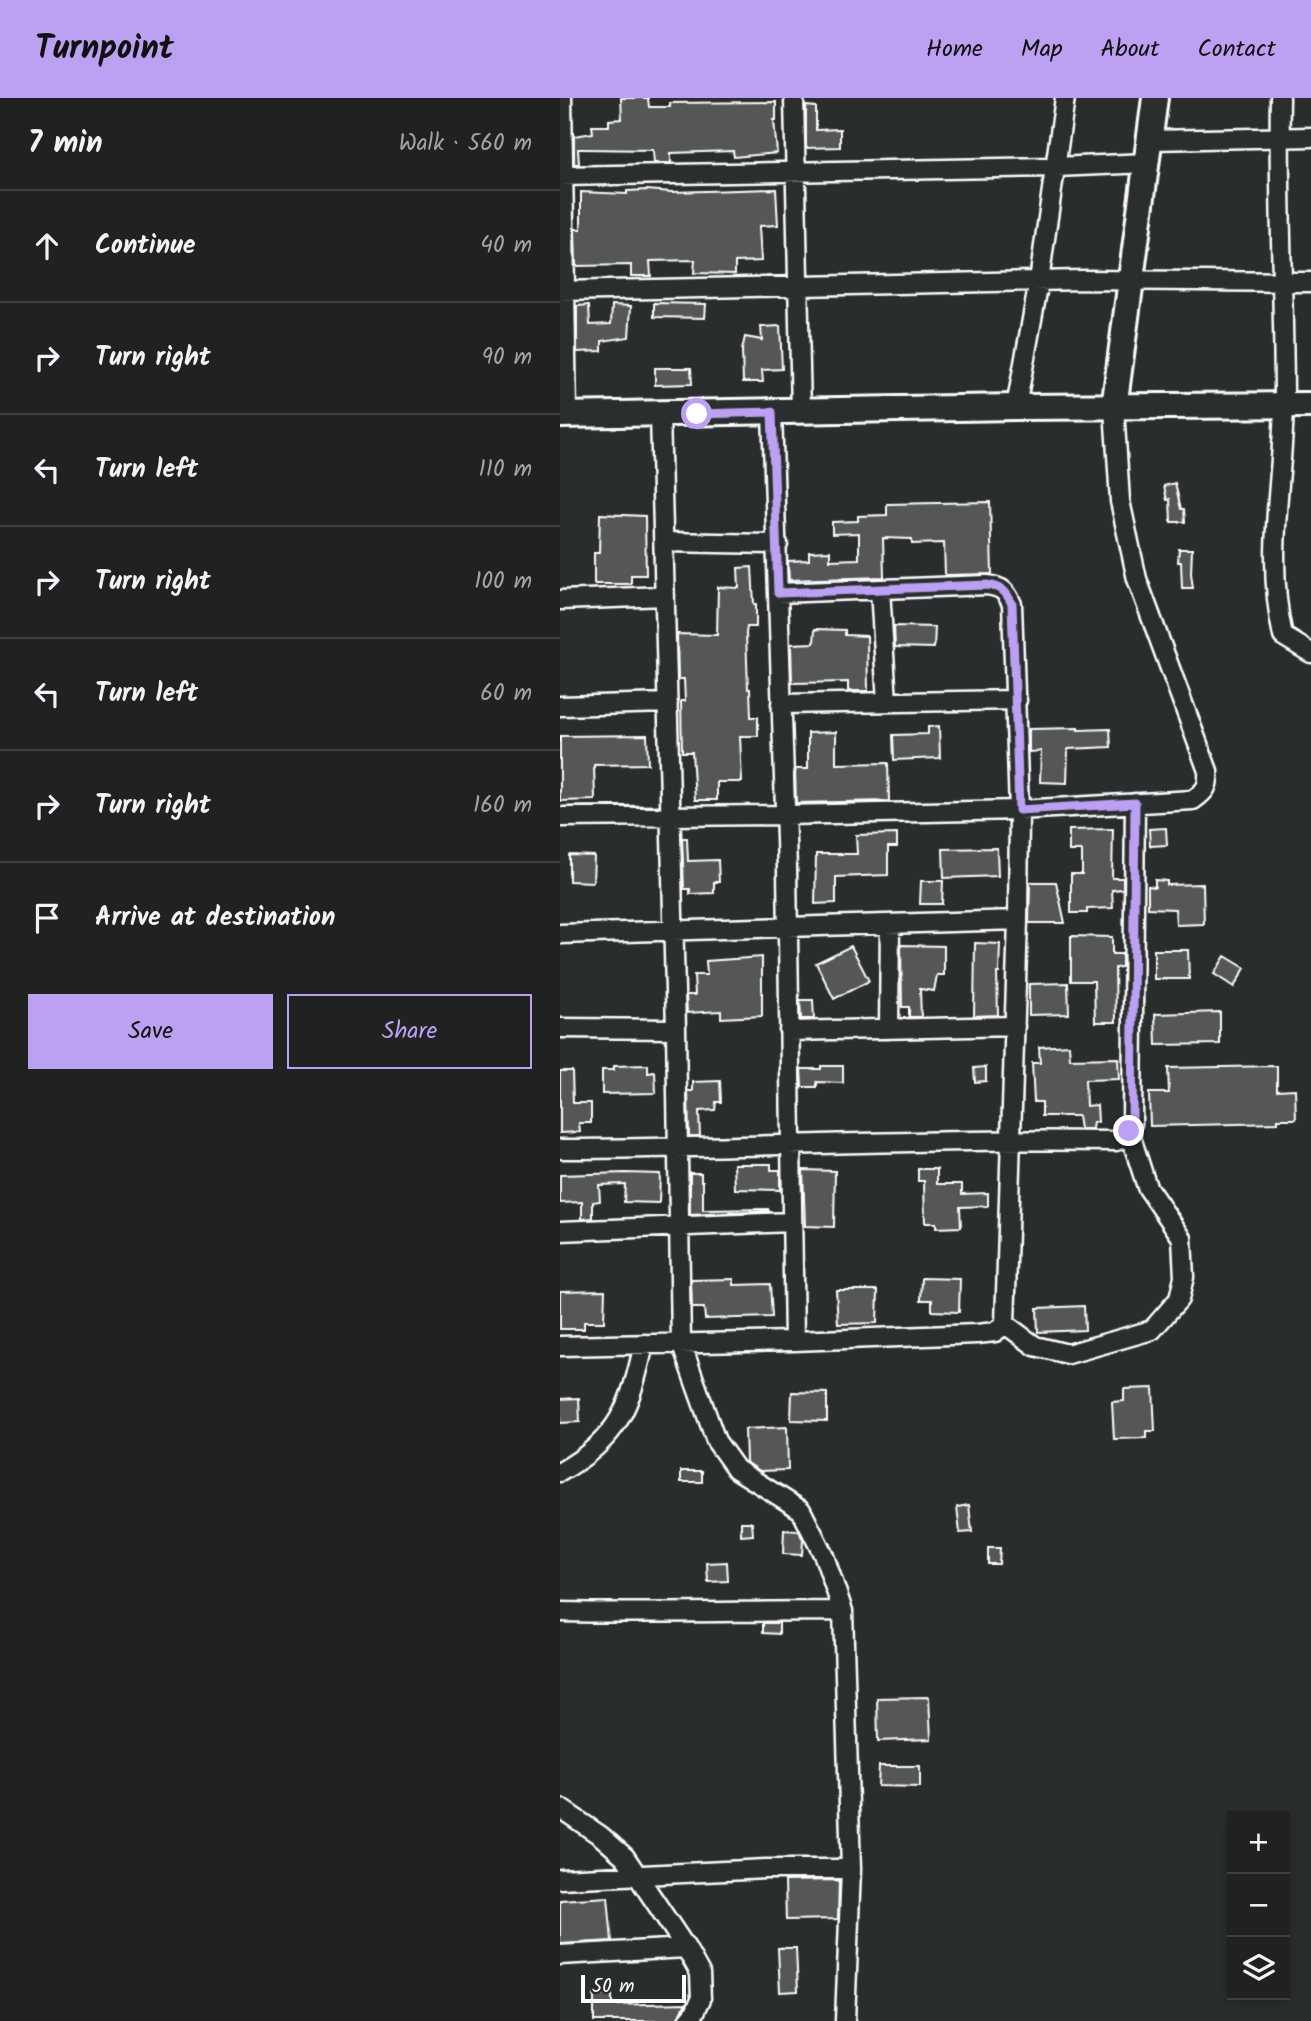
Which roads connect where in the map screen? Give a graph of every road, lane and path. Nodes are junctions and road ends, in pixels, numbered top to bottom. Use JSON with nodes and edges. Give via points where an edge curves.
{"nodes":[{"id":1,"x":562,"y":98,"type":"edge"},
{"id":2,"x":794,"y":98,"type":"edge"},
{"id":3,"x":1065,"y":98,"type":"edge"},
{"id":4,"x":1155,"y":98,"type":"edge"},
{"id":5,"x":1280,"y":98,"type":"edge"},
{"id":6,"x":1280,"y":137,"type":"junction"},
{"id":7,"x":1311,"y":137,"type":"edge"},
{"id":8,"x":1149,"y":151,"type":"junction"},
{"id":9,"x":1056,"y":167,"type":"junction"},
{"id":10,"x":795,"y":170,"type":"junction"},
{"id":11,"x":561,"y":176,"type":"edge"},
{"id":12,"x":1130,"y":280,"type":"junction"},
{"id":13,"x":1039,"y":281,"type":"junction"},
{"id":14,"x":1283,"y":282,"type":"junction"},
{"id":15,"x":1311,"y":282,"type":"edge"},
{"id":16,"x":799,"y":286,"type":"junction"},
{"id":17,"x":562,"y":291,"type":"edge"},
{"id":18,"x":1311,"y":405,"type":"edge"},
{"id":19,"x":1284,"y":406,"type":"junction"},
{"id":20,"x":1016,"y":407,"type":"junction"},
{"id":21,"x":1114,"y":408,"type":"junction"},
{"id":22,"x":772,"y":412,"type":"junction"},
{"id":23,"x":801,"y":412,"type":"junction"},
{"id":24,"x":660,"y":414,"type":"junction"},
{"id":25,"x":563,"y":415,"type":"edge"},
{"id":26,"x":664,"y":542,"type":"junction"},
{"id":27,"x":778,"y":544,"type":"junction"},
{"id":28,"x":880,"y":589,"type":"junction"},
{"id":29,"x":778,"y":593,"type":"junction"},
{"id":30,"x":665,"y":596,"type":"junction"},
{"id":31,"x":560,"y":600,"type":"edge"},
{"id":32,"x":1311,"y":653,"type":"edge"},
{"id":33,"x":1017,"y":700,"type":"junction"},
{"id":34,"x":887,"y":702,"type":"junction"},
{"id":35,"x":668,"y":704,"type":"junction"},
{"id":36,"x":781,"y":704,"type":"junction"},
{"id":37,"x":560,"y":706,"type":"edge"},
{"id":38,"x":1135,"y":803,"type":"junction"},
{"id":39,"x":1019,"y":810,"type":"junction"},
{"id":40,"x":670,"y":814,"type":"junction"},
{"id":41,"x":785,"y":816,"type":"junction"},
{"id":42,"x":560,"y":817,"type":"edge"},
{"id":43,"x":1018,"y":920,"type":"junction"},
{"id":44,"x":890,"y":925,"type":"junction"},
{"id":45,"x":788,"y":928,"type":"junction"},
{"id":46,"x":673,"y":932,"type":"junction"},
{"id":47,"x":560,"y":934,"type":"edge"},
{"id":48,"x":1014,"y":1026,"type":"junction"},
{"id":49,"x":560,"y":1028,"type":"edge"},
{"id":50,"x":676,"y":1029,"type":"junction"},
{"id":51,"x":889,"y":1029,"type":"junction"},
{"id":52,"x":789,"y":1031,"type":"junction"},
{"id":53,"x":1129,"y":1131,"type":"junction"},
{"id":54,"x":1011,"y":1139,"type":"junction"},
{"id":55,"x":790,"y":1146,"type":"junction"},
{"id":56,"x":560,"y":1149,"type":"edge"},
{"id":57,"x":677,"y":1149,"type":"junction"},
{"id":58,"x":791,"y":1222,"type":"junction"},
{"id":59,"x":679,"y":1226,"type":"junction"},
{"id":60,"x":560,"y":1231,"type":"edge"},
{"id":61,"x":1005,"y":1324,"type":"junction"},
{"id":62,"x":794,"y":1341,"type":"junction"},
{"id":63,"x":681,"y":1343,"type":"junction"},
{"id":64,"x":644,"y":1344,"type":"junction"},
{"id":65,"x":560,"y":1346,"type":"edge"},
{"id":66,"x":560,"y":1472,"type":"edge"},
{"id":67,"x":843,"y":1611,"type":"junction"},
{"id":68,"x":560,"y":1612,"type":"edge"},
{"id":69,"x":560,"y":1808,"type":"edge"},
{"id":70,"x":851,"y":1869,"type":"junction"},
{"id":71,"x":639,"y":1877,"type":"junction"},
{"id":72,"x":560,"y":1880,"type":"edge"},
{"id":73,"x":686,"y":1948,"type":"junction"},
{"id":74,"x":560,"y":1955,"type":"edge"},
{"id":75,"x":688,"y":2021,"type":"edge"},
{"id":76,"x":845,"y":2021,"type":"edge"}],
"edges":[{"from":1,"to":11,"type":"street"},
{"from":2,"to":10,"type":"street"},
{"from":3,"to":9,"type":"street"},
{"from":4,"to":8,"type":"street"},
{"from":5,"to":6,"type":"street"},
{"from":6,"to":7,"type":"street"},
{"from":6,"to":8,"type":"street"},
{"from":6,"to":14,"type":"street"},
{"from":8,"to":9,"type":"street"},
{"from":8,"to":12,"type":"street"},
{"from":9,"to":10,"type":"street"},
{"from":9,"to":13,"type":"street"},
{"from":10,"to":11,"type":"street"},
{"from":10,"to":16,"type":"street"},
{"from":11,"to":17,"type":"street"},
{"from":12,"to":13,"type":"street"},
{"from":12,"to":14,"type":"street"},
{"from":12,"to":21,"type":"street"},
{"from":13,"to":16,"type":"street"},
{"from":13,"to":20,"type":"street"},
{"from":14,"to":15,"type":"street"},
{"from":14,"to":19,"type":"street"},
{"from":16,"to":17,"type":"street"},
{"from":16,"to":23,"type":"street"},
{"from":17,"to":25,"type":"street"},
{"from":18,"to":19,"type":"street"},
{"from":19,"to":21,"type":"street"},
{"from":19,"to":32,"type":"street","via":[[1274,531],[1276,603],[1283,636]]},
{"from":20,"to":21,"type":"street"},
{"from":20,"to":23,"type":"street"},
{"from":21,"to":38,"type":"street","via":[[1120,501],[1134,568],[1209,784],[1193,800]]},
{"from":22,"to":23,"type":"street"},
{"from":22,"to":24,"type":"street"},
{"from":22,"to":27,"type":"street"},
{"from":24,"to":25,"type":"street"},
{"from":24,"to":26,"type":"street"},
{"from":26,"to":27,"type":"street"},
{"from":26,"to":30,"type":"street"},
{"from":27,"to":29,"type":"street"},
{"from":28,"to":29,"type":"street"},
{"from":28,"to":33,"type":"street","via":[[1000,587],[1012,604]]},
{"from":28,"to":34,"type":"street"},
{"from":29,"to":36,"type":"street"},
{"from":30,"to":31,"type":"street"},
{"from":30,"to":35,"type":"street"},
{"from":33,"to":34,"type":"street"},
{"from":33,"to":39,"type":"street"},
{"from":34,"to":36,"type":"street"},
{"from":35,"to":37,"type":"street"},
{"from":35,"to":40,"type":"street"},
{"from":36,"to":41,"type":"street"},
{"from":38,"to":39,"type":"street"},
{"from":38,"to":53,"type":"street"},
{"from":39,"to":41,"type":"street"},
{"from":39,"to":43,"type":"street"},
{"from":40,"to":41,"type":"street"},
{"from":40,"to":42,"type":"street"},
{"from":40,"to":46,"type":"street"},
{"from":41,"to":45,"type":"street"},
{"from":43,"to":44,"type":"street"},
{"from":43,"to":48,"type":"street"},
{"from":44,"to":45,"type":"street"},
{"from":44,"to":51,"type":"street"},
{"from":45,"to":46,"type":"street"},
{"from":45,"to":52,"type":"street"},
{"from":46,"to":47,"type":"street"},
{"from":46,"to":50,"type":"street"},
{"from":48,"to":51,"type":"street"},
{"from":48,"to":54,"type":"street"},
{"from":49,"to":50,"type":"street"},
{"from":50,"to":57,"type":"street"},
{"from":51,"to":52,"type":"street"},
{"from":52,"to":55,"type":"street"},
{"from":53,"to":54,"type":"street","via":[[1116,1141]]},
{"from":53,"to":61,"type":"street","via":[[1147,1187],[1182,1238],[1184,1277],[1179,1299],[1152,1330],[1068,1354],[1035,1346]]},
{"from":54,"to":55,"type":"street"},
{"from":54,"to":61,"type":"street"},
{"from":55,"to":57,"type":"street"},
{"from":55,"to":58,"type":"street"},
{"from":56,"to":57,"type":"street"},
{"from":57,"to":59,"type":"street"},
{"from":58,"to":59,"type":"street"},
{"from":58,"to":62,"type":"street"},
{"from":59,"to":60,"type":"street"},
{"from":59,"to":63,"type":"street"},
{"from":61,"to":62,"type":"street","via":[[995,1332],[977,1334]]},
{"from":62,"to":63,"type":"street"},
{"from":63,"to":64,"type":"street"},
{"from":63,"to":67,"type":"street","via":[[716,1441],[736,1469],[801,1510],[824,1556]]},
{"from":64,"to":65,"type":"street"},
{"from":64,"to":66,"type":"street","via":[[634,1391],[614,1430],[584,1458]]},
{"from":67,"to":68,"type":"street"},
{"from":67,"to":70,"type":"street"},
{"from":69,"to":71,"type":"street","via":[[609,1843]]},
{"from":70,"to":71,"type":"street"},
{"from":70,"to":76,"type":"street"},
{"from":71,"to":72,"type":"street"},
{"from":71,"to":73,"type":"street"},
{"from":73,"to":74,"type":"street"},
{"from":73,"to":75,"type":"street","via":[[700,1973],[701,1999]]}]}
